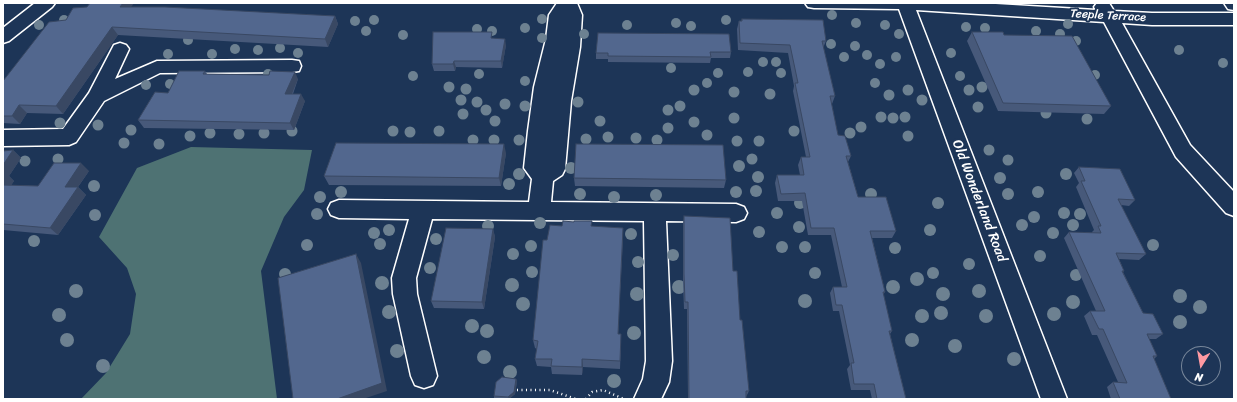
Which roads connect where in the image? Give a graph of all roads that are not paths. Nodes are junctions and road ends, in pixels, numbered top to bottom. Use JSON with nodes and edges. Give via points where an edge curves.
{"nodes":[{"id":1,"x":46,"y":3,"type":"edge"},
{"id":2,"x":567,"y":3,"type":"edge"},
{"id":3,"x":814,"y":3,"type":"edge"},
{"id":4,"x":906,"y":3,"type":"edge"},
{"id":5,"x":1105,"y":10,"type":"edge"},
{"id":6,"x":1234,"y":19,"type":"edge"},
{"id":7,"x":4,"y":35,"type":"edge"},
{"id":8,"x":120,"y":49,"type":"dead end"},
{"id":9,"x":292,"y":66,"type":"dead end"},
{"id":10,"x":97,"y":96,"type":"junction"},
{"id":11,"x":3,"y":138,"type":"edge"},
{"id":12,"x":1234,"y":207,"type":"edge"},
{"id":13,"x":339,"y":208,"type":"dead end"},
{"id":14,"x":423,"y":210,"type":"junction"},
{"id":15,"x":539,"y":211,"type":"junction"},
{"id":16,"x":655,"y":213,"type":"junction"},
{"id":17,"x":736,"y":213,"type":"dead end"},
{"id":18,"x":424,"y":376,"type":"dead end"},
{"id":19,"x":647,"y":399,"type":"edge"},
{"id":20,"x":1054,"y":399,"type":"edge"}],
"edges":[{"from":1,"to":7,"type":"street"},
{"from":2,"to":15,"type":"street","via":[[573,15],[571,47],[549,118],[554,169],[543,177]]},
{"from":3,"to":4,"type":"street","name":"Teeple Terrace"},
{"from":4,"to":5,"type":"street","name":"Teeple Terrace"},
{"from":4,"to":20,"type":"street","name":"Old Wonderland Road"},
{"from":5,"to":6,"type":"street","name":"Teeple Terrace","via":[[1152,19]]},
{"from":5,"to":12,"type":"street","via":[[1183,151]]},
{"from":8,"to":10,"type":"street"},
{"from":9,"to":10,"type":"street","via":[[157,67]]},
{"from":10,"to":11,"type":"street","via":[[69,137]]},
{"from":13,"to":14,"type":"street"},
{"from":14,"to":15,"type":"street"},
{"from":14,"to":18,"type":"street","via":[[404,278],[405,294]]},
{"from":15,"to":16,"type":"street"},
{"from":16,"to":17,"type":"street"},
{"from":16,"to":19,"type":"street","via":[[659,361],[656,382]]}]}
